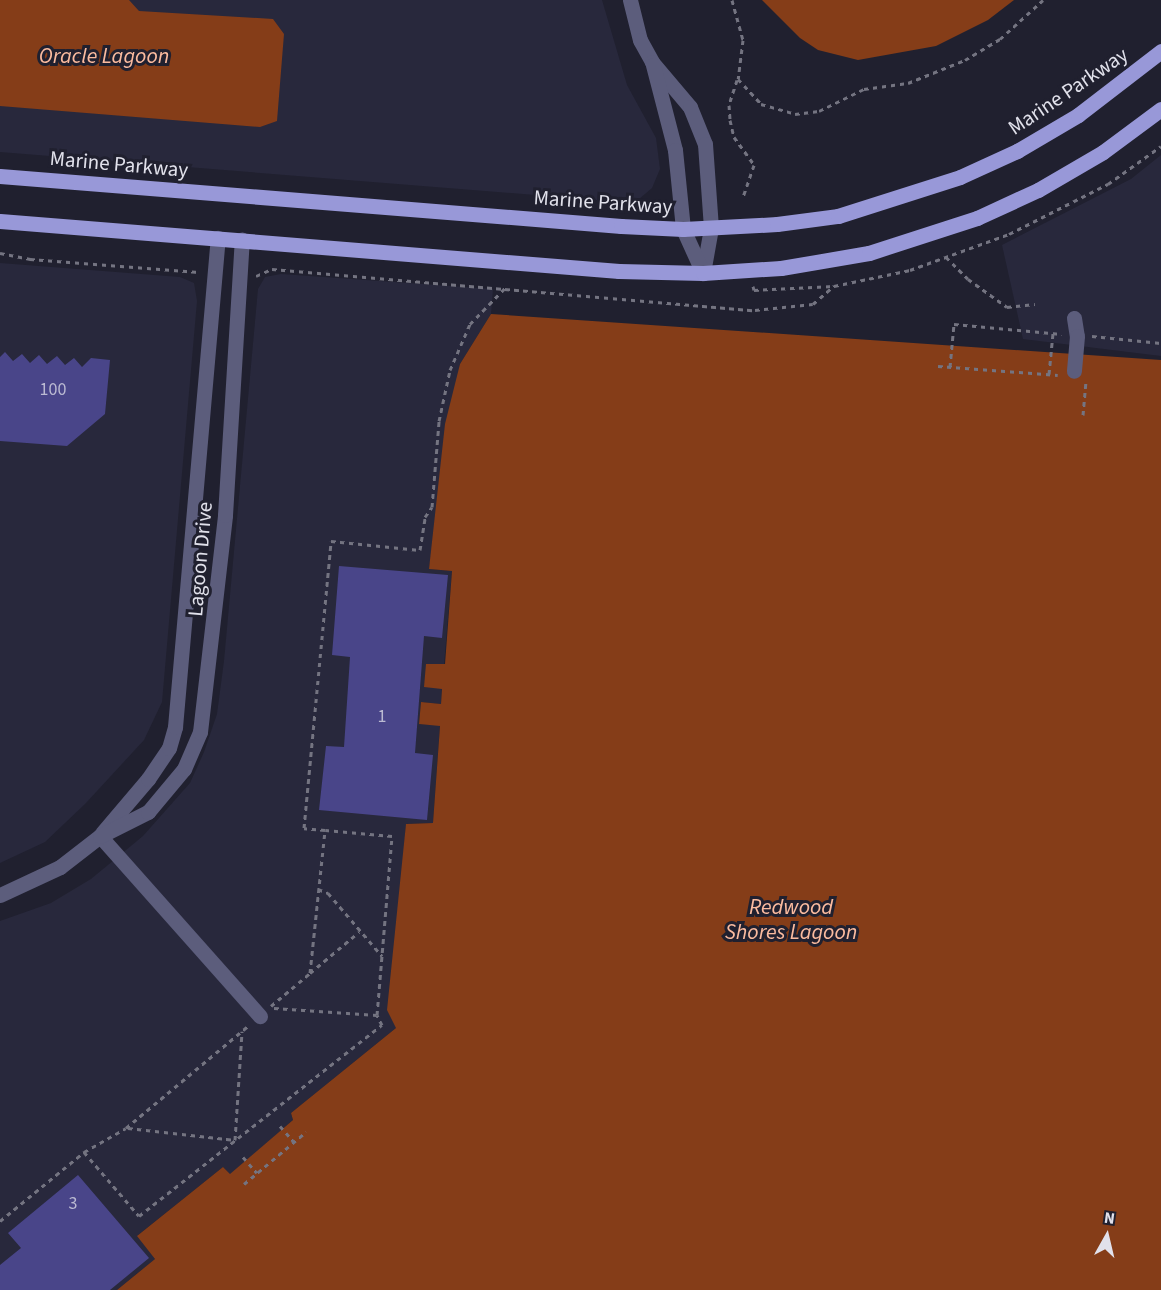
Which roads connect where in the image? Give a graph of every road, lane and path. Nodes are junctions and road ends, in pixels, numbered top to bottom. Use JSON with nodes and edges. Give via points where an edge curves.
{"nodes":[{"id":1,"x":630,"y":0,"type":"edge"},
{"id":2,"x":732,"y":0,"type":"edge"},
{"id":3,"x":1043,"y":0,"type":"edge"},
{"id":4,"x":1161,"y":51,"type":"edge"},
{"id":5,"x":652,"y":62,"type":"junction"},
{"id":6,"x":738,"y":79,"type":"junction"},
{"id":7,"x":1161,"y":110,"type":"edge"},
{"id":8,"x":1161,"y":146,"type":"edge"},
{"id":9,"x":0,"y":176,"type":"edge"},
{"id":10,"x":743,"y":197,"type":"dead end"},
{"id":11,"x":0,"y":220,"type":"edge"},
{"id":12,"x":711,"y":228,"type":"junction"},
{"id":13,"x":684,"y":229,"type":"junction"},
{"id":14,"x":218,"y":238,"type":"junction"},
{"id":15,"x":242,"y":240,"type":"junction"},
{"id":16,"x":0,"y":253,"type":"edge"},
{"id":17,"x":946,"y":257,"type":"junction"},
{"id":18,"x":199,"y":272,"type":"dead end"},
{"id":19,"x":703,"y":273,"type":"junction"},
{"id":20,"x":255,"y":277,"type":"dead end"},
{"id":21,"x":753,"y":286,"type":"dead end"},
{"id":22,"x":834,"y":286,"type":"junction"},
{"id":23,"x":506,"y":288,"type":"junction"},
{"id":24,"x":1035,"y":304,"type":"dead end"},
{"id":25,"x":1074,"y":318,"type":"dead end"},
{"id":26,"x":1053,"y":333,"type":"junction"},
{"id":27,"x":1077,"y":336,"type":"junction"},
{"id":28,"x":1161,"y":343,"type":"edge"},
{"id":29,"x":938,"y":366,"type":"dead end"},
{"id":30,"x":950,"y":367,"type":"junction"},
{"id":31,"x":1049,"y":374,"type":"junction"},
{"id":32,"x":1069,"y":374,"type":"joint"},
{"id":33,"x":325,"y":830,"type":"junction"},
{"id":34,"x":100,"y":836,"type":"junction"},
{"id":35,"x":317,"y":888,"type":"junction"},
{"id":36,"x":0,"y":895,"type":"edge"},
{"id":37,"x":359,"y":932,"type":"junction"},
{"id":38,"x":382,"y":956,"type":"junction"},
{"id":39,"x":310,"y":973,"type":"junction"},
{"id":40,"x":264,"y":1012,"type":"junction"},
{"id":41,"x":377,"y":1015,"type":"junction"},
{"id":42,"x":242,"y":1031,"type":"junction"},
{"id":43,"x":280,"y":1126,"type":"dead end"},
{"id":44,"x":126,"y":1128,"type":"junction"},
{"id":45,"x":306,"y":1132,"type":"dead end"},
{"id":46,"x":235,"y":1140,"type":"junction"},
{"id":47,"x":294,"y":1142,"type":"junction"},
{"id":48,"x":84,"y":1152,"type":"junction"},
{"id":49,"x":243,"y":1157,"type":"dead end"},
{"id":50,"x":257,"y":1173,"type":"junction"},
{"id":51,"x":244,"y":1185,"type":"dead end"},
{"id":52,"x":0,"y":1221,"type":"edge"}],
"edges":[{"from":1,"to":5,"type":"street","via":[[640,40]]},
{"from":2,"to":6,"type":"path","via":[[743,40]]},
{"from":3,"to":6,"type":"path","via":[[1000,39],[965,60],[908,83],[864,89],[819,111],[795,114],[774,109],[751,97]]},
{"from":4,"to":12,"type":"main road","name":"Marine Parkway","via":[[1078,115],[1017,151],[960,177],[838,216]]},
{"from":5,"to":12,"type":"street","via":[[690,107],[705,144]]},
{"from":5,"to":13,"type":"street","via":[[675,150]]},
{"from":6,"to":10,"type":"path","via":[[729,105],[730,120],[734,137],[754,165]]},
{"from":7,"to":19,"type":"main road","via":[[1102,152],[1038,190],[914,241],[781,268]]},
{"from":8,"to":17,"type":"path","via":[[1108,184],[1010,234]]},
{"from":9,"to":13,"type":"main road","name":"Marine Parkway"},
{"from":11,"to":14,"type":"main road"},
{"from":12,"to":13,"type":"main road","name":"Marine Parkway"},
{"from":12,"to":19,"type":"street"},
{"from":13,"to":19,"type":"street"},
{"from":14,"to":15,"type":"main road"},
{"from":14,"to":34,"type":"street","name":"Lagoon Drive","via":[[175,727],[169,748],[148,779]]},
{"from":15,"to":19,"type":"main road","via":[[619,271]]},
{"from":15,"to":34,"type":"street","name":"Lagoon Drive","via":[[225,515],[200,732],[184,770],[148,812]]},
{"from":16,"to":18,"type":"path","via":[[30,259]]},
{"from":17,"to":22,"type":"path","via":[[910,270]]},
{"from":17,"to":24,"type":"path","via":[[968,279],[1007,307]]},
{"from":20,"to":23,"type":"path","via":[[272,269]]},
{"from":21,"to":22,"type":"path","via":[[754,290]]},
{"from":22,"to":23,"type":"path","via":[[813,304],[779,311]]},
{"from":23,"to":33,"type":"path","via":[[470,324],[450,370],[439,421],[432,507],[425,517],[420,550],[331,541],[304,828]]},
{"from":25,"to":27,"type":"street"},
{"from":26,"to":27,"type":"path"},
{"from":26,"to":30,"type":"path","via":[[954,324]]},
{"from":26,"to":31,"type":"path"},
{"from":27,"to":28,"type":"path"},
{"from":27,"to":32,"type":"street"},
{"from":29,"to":30,"type":"path"},
{"from":30,"to":31,"type":"path"},
{"from":31,"to":32,"type":"path"},
{"from":33,"to":35,"type":"path"},
{"from":33,"to":38,"type":"path","via":[[392,836]]},
{"from":34,"to":36,"type":"street","name":"Lagoon Drive","via":[[60,867]]},
{"from":34,"to":40,"type":"street"},
{"from":35,"to":37,"type":"path","via":[[328,893]]},
{"from":35,"to":39,"type":"path"},
{"from":37,"to":38,"type":"path"},
{"from":37,"to":39,"type":"path"},
{"from":38,"to":41,"type":"path"},
{"from":39,"to":40,"type":"path"},
{"from":40,"to":41,"type":"path"},
{"from":40,"to":42,"type":"path"},
{"from":41,"to":46,"type":"path","via":[[382,1025]]},
{"from":42,"to":44,"type":"path"},
{"from":42,"to":46,"type":"path"},
{"from":43,"to":47,"type":"path"},
{"from":44,"to":46,"type":"path"},
{"from":44,"to":48,"type":"path"},
{"from":45,"to":47,"type":"path"},
{"from":46,"to":48,"type":"path","via":[[139,1216]]},
{"from":47,"to":50,"type":"path"},
{"from":48,"to":52,"type":"path"},
{"from":49,"to":50,"type":"path"},
{"from":50,"to":51,"type":"path"}]}
